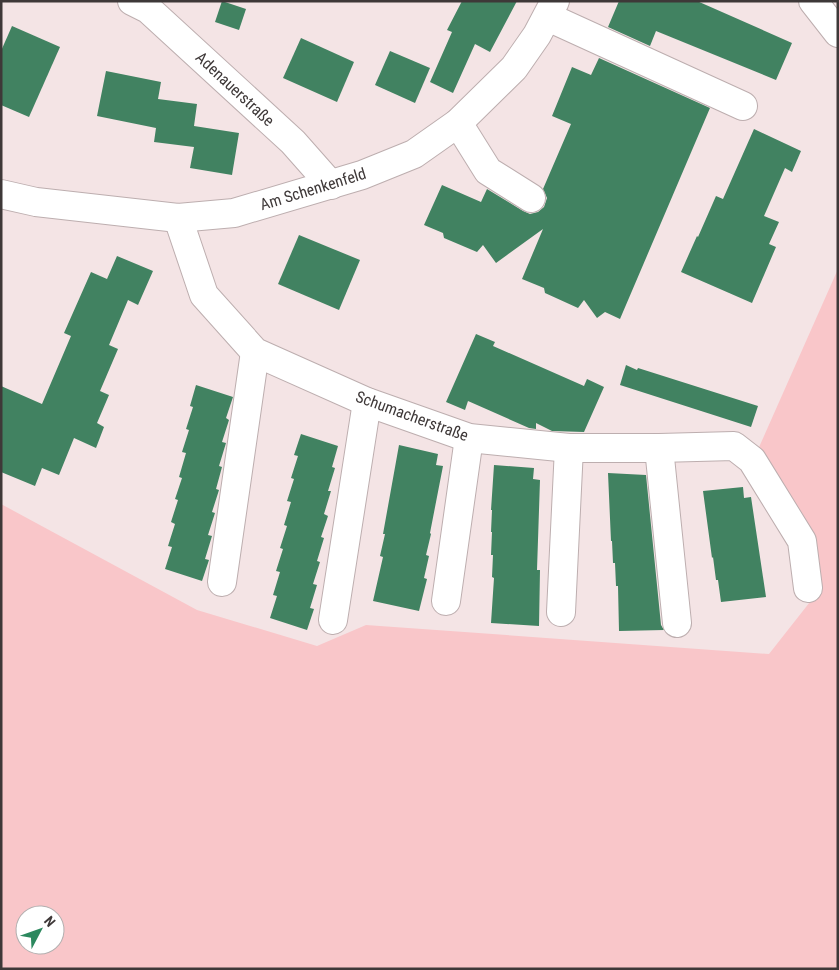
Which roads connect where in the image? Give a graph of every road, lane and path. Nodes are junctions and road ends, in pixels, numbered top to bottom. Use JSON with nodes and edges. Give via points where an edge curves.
{"nodes":[{"id":1,"x":132,"y":1,"type":"edge"},
{"id":2,"x":814,"y":1,"type":"edge"},
{"id":3,"x":551,"y":9,"type":"edge"},
{"id":4,"x":838,"y":33,"type":"edge"},
{"id":5,"x":743,"y":106,"type":"dead end"},
{"id":6,"x":458,"y":123,"type":"junction"},
{"id":7,"x":331,"y":186,"type":"junction"},
{"id":8,"x":1,"y":194,"type":"edge"},
{"id":9,"x":531,"y":198,"type":"dead end"},
{"id":10,"x":178,"y":218,"type":"junction"},
{"id":11,"x":255,"y":352,"type":"junction"},
{"id":12,"x":367,"y":402,"type":"junction"},
{"id":13,"x":469,"y":438,"type":"junction"},
{"id":14,"x":569,"y":448,"type":"junction"},
{"id":15,"x":659,"y":448,"type":"junction"},
{"id":16,"x":222,"y":582,"type":"dead end"},
{"id":17,"x":808,"y":588,"type":"dead end"},
{"id":18,"x":446,"y":601,"type":"dead end"},
{"id":19,"x":561,"y":612,"type":"dead end"},
{"id":20,"x":333,"y":620,"type":"dead end"},
{"id":21,"x":677,"y":623,"type":"dead end"}],
"edges":[{"from":1,"to":7,"type":"street","name":"Adenauerstraße","via":[[148,9],[257,108],[293,142]]},
{"from":2,"to":4,"type":"street"},
{"from":3,"to":5,"type":"street"},
{"from":3,"to":6,"type":"street","name":"Am Schenkenfeld","via":[[514,68]]},
{"from":6,"to":7,"type":"street","name":"Am Schenkenfeld","via":[[414,154]]},
{"from":6,"to":9,"type":"street","via":[[488,171]]},
{"from":7,"to":10,"type":"street","name":"Am Schenkenfeld","via":[[234,213]]},
{"from":8,"to":10,"type":"street","name":"Am Schenkenfeld","via":[[36,202]]},
{"from":10,"to":11,"type":"street","name":"Schumacherstraße","via":[[204,295]]},
{"from":11,"to":12,"type":"street","name":"Schumacherstraße"},
{"from":11,"to":16,"type":"street"},
{"from":12,"to":13,"type":"street","name":"Schumacherstraße"},
{"from":12,"to":20,"type":"street"},
{"from":13,"to":14,"type":"street","name":"Schumacherstraße"},
{"from":13,"to":18,"type":"street"},
{"from":14,"to":15,"type":"street","name":"Schumacherstraße"},
{"from":14,"to":19,"type":"street"},
{"from":15,"to":17,"type":"street","name":"Schumacherstraße","via":[[734,446],[752,460],[802,541]]},
{"from":15,"to":21,"type":"street"}]}
